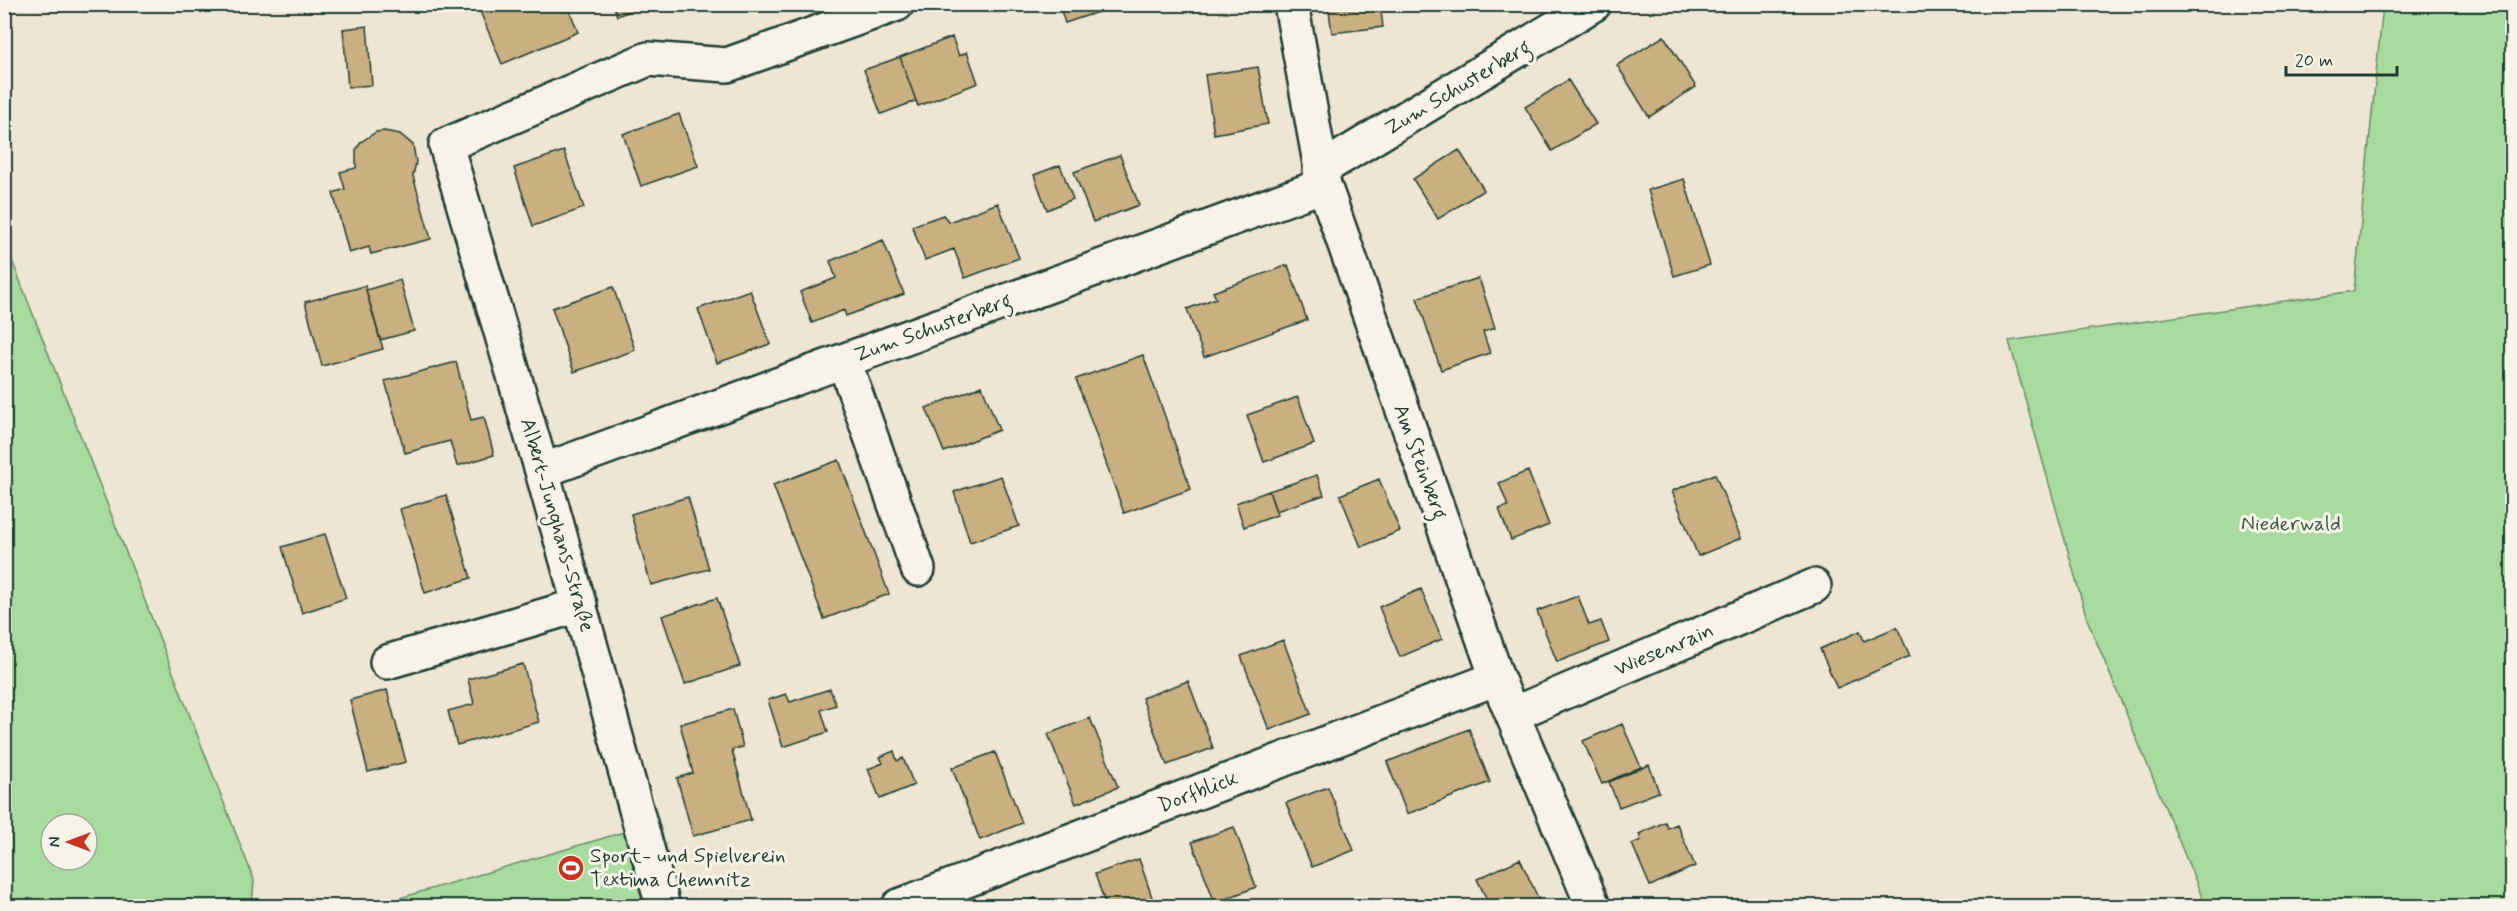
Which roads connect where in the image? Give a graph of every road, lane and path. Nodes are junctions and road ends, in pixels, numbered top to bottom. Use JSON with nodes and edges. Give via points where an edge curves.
{"nodes":[{"id":1,"x":897,"y":4,"type":"edge"},
{"id":2,"x":1291,"y":4,"type":"edge"},
{"id":3,"x":1594,"y":4,"type":"edge"},
{"id":4,"x":1322,"y":178,"type":"junction"},
{"id":5,"x":844,"y":360,"type":"junction"},
{"id":6,"x":543,"y":471,"type":"junction"},
{"id":7,"x":918,"y":569,"type":"dead end"},
{"id":8,"x":1815,"y":586,"type":"dead end"},
{"id":9,"x":580,"y":605,"type":"junction"},
{"id":10,"x":387,"y":662,"type":"dead end"},
{"id":11,"x":1497,"y":678,"type":"junction"},
{"id":12,"x":1513,"y":714,"type":"junction"},
{"id":13,"x":663,"y":906,"type":"edge"},
{"id":14,"x":899,"y":906,"type":"edge"},
{"id":15,"x":1593,"y":906,"type":"edge"}],
"edges":[{"from":1,"to":6,"type":"street","name":"Albert-Junghans-Straße","via":[[727,65],[648,59],[446,145]]},
{"from":2,"to":4,"type":"street","name":"Am Steinberg"},
{"from":3,"to":4,"type":"street","name":"Zum Schusterberg"},
{"from":4,"to":5,"type":"street","name":"Zum Schusterberg"},
{"from":4,"to":11,"type":"street","name":"Am Steinberg"},
{"from":5,"to":6,"type":"street","name":"Zum Schusterberg"},
{"from":5,"to":7,"type":"street"},
{"from":6,"to":9,"type":"street","name":"Albert-Junghans-Straße"},
{"from":8,"to":12,"type":"street","name":"Wiesenrain"},
{"from":9,"to":10,"type":"street"},
{"from":9,"to":13,"type":"street","name":"Albert-Junghans-Straße"},
{"from":11,"to":12,"type":"street","name":"Am Steinberg"},
{"from":11,"to":14,"type":"street","name":"Dorfblick"},
{"from":12,"to":15,"type":"street","name":"Am Steinberg"}]}
